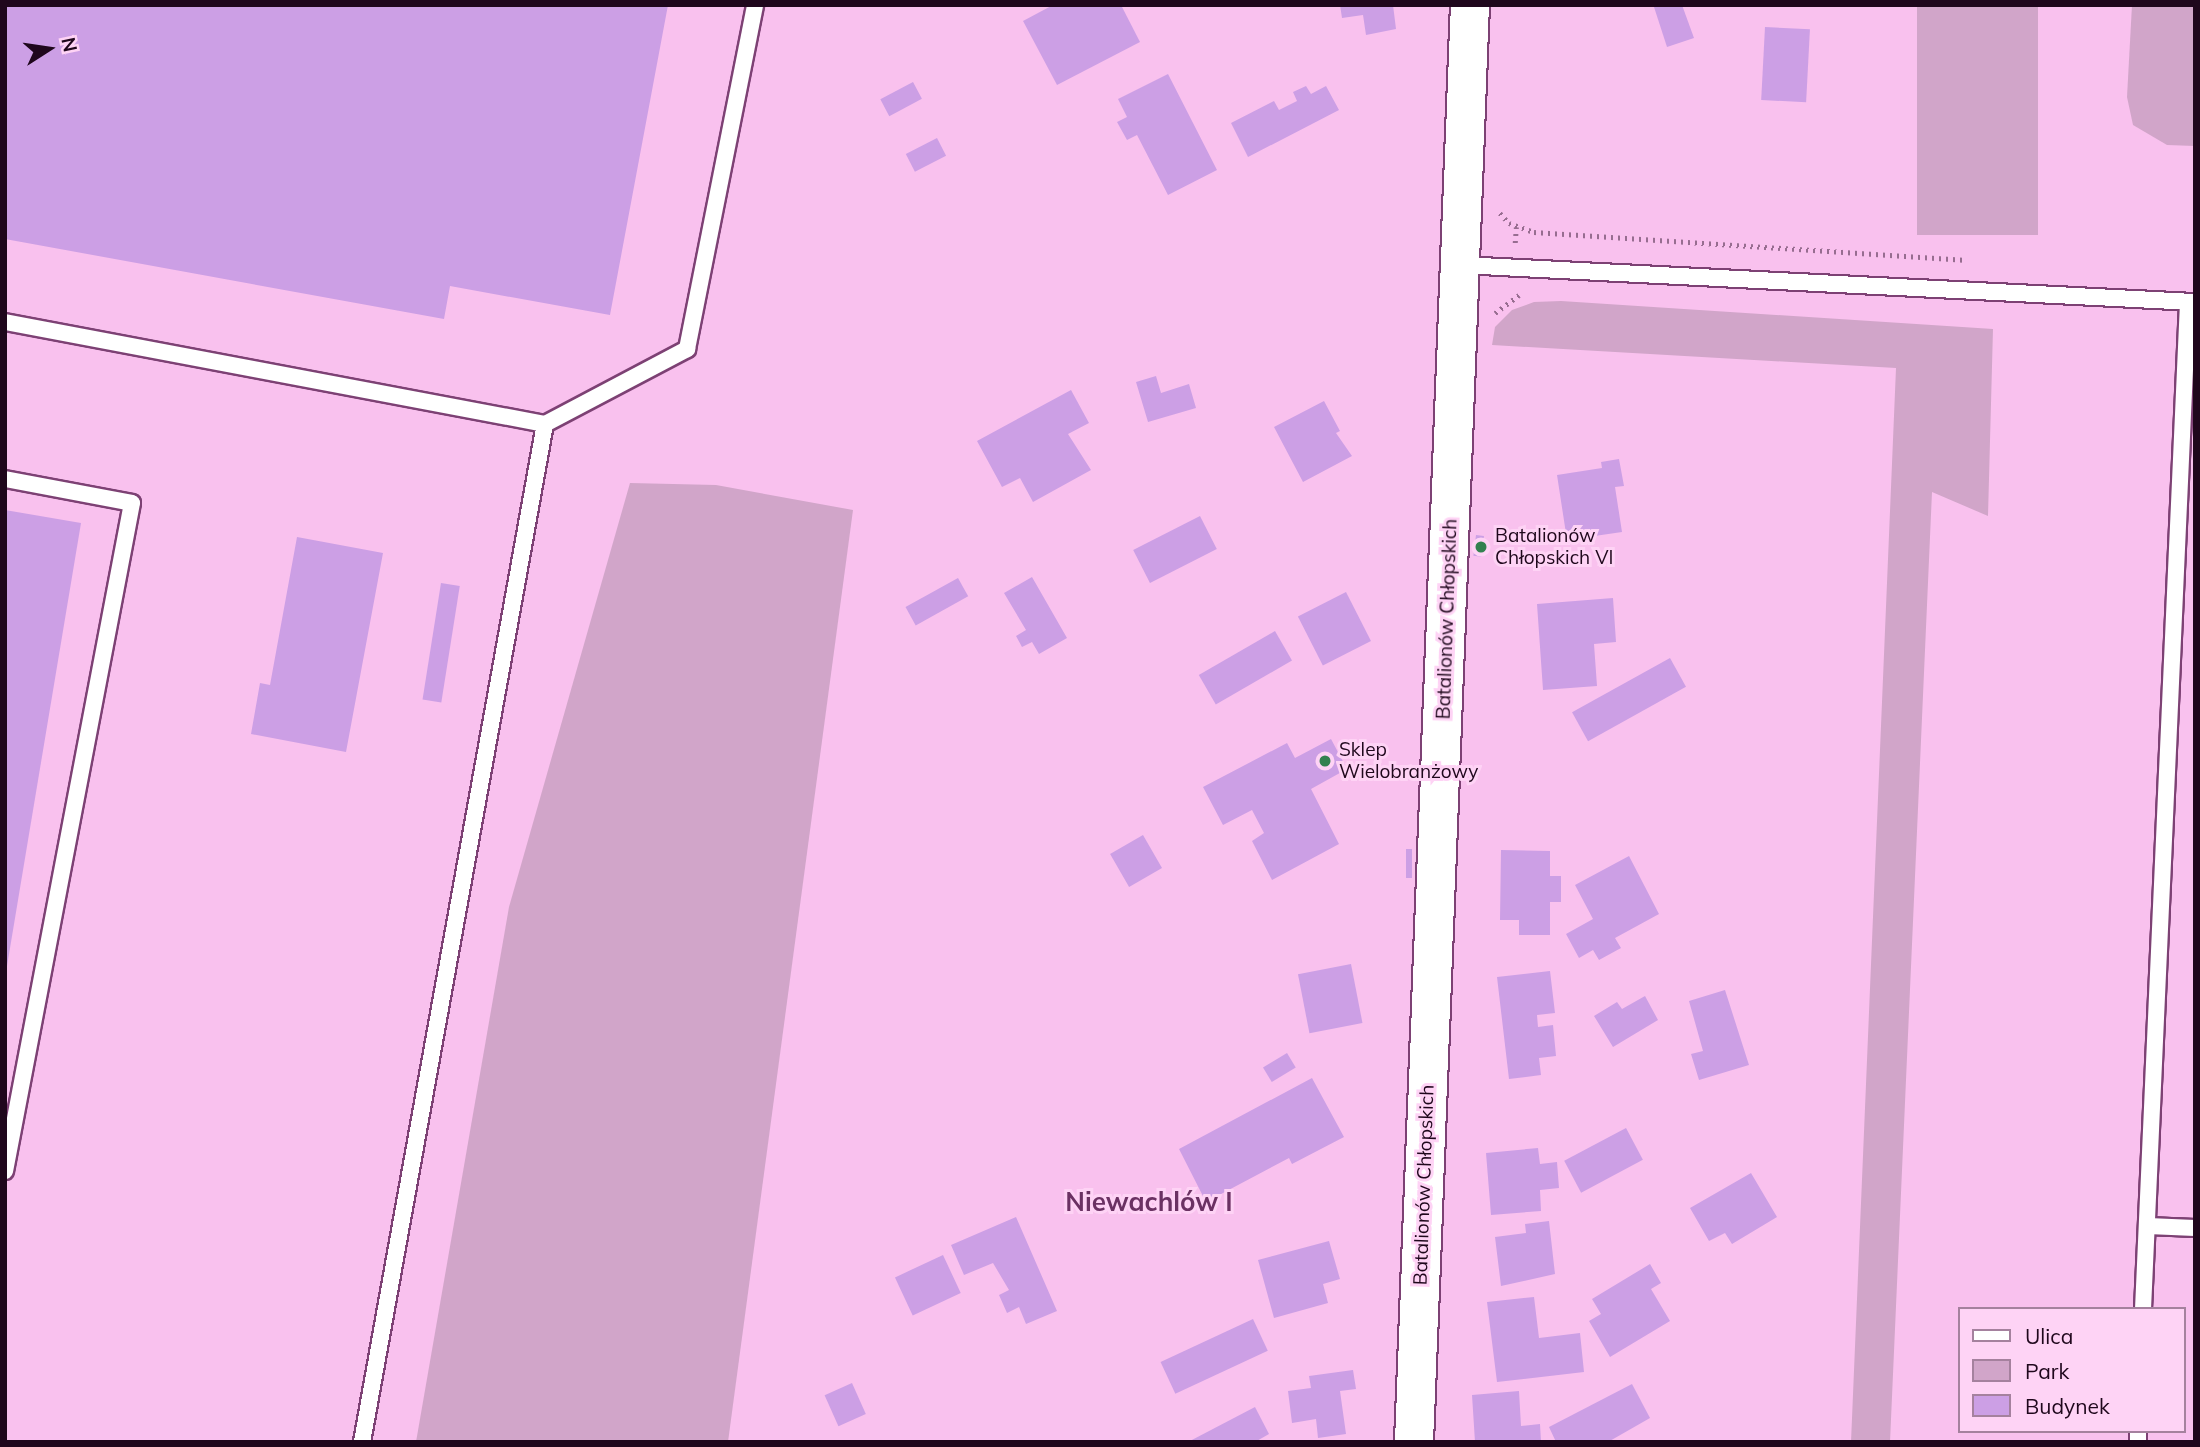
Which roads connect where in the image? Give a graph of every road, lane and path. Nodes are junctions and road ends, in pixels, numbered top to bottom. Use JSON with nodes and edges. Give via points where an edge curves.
{"nodes":[{"id":1,"x":755,"y":5,"type":"edge"},
{"id":2,"x":1471,"y":5,"type":"edge"},
{"id":3,"x":1496,"y":209,"type":"dead end"},
{"id":4,"x":1963,"y":260,"type":"dead end"},
{"id":5,"x":1461,"y":265,"type":"junction"},
{"id":6,"x":1529,"y":291,"type":"dead end"},
{"id":7,"x":2191,"y":302,"type":"edge"},
{"id":8,"x":5,"y":322,"type":"edge"},
{"id":9,"x":1489,"y":322,"type":"dead end"},
{"id":10,"x":545,"y":424,"type":"junction"},
{"id":11,"x":5,"y":479,"type":"edge"},
{"id":12,"x":5,"y":1171,"type":"edge"},
{"id":13,"x":2148,"y":1226,"type":"junction"},
{"id":14,"x":2195,"y":1228,"type":"edge"},
{"id":15,"x":2143,"y":1307,"type":"edge"},
{"id":16,"x":362,"y":1442,"type":"edge"},
{"id":17,"x":1414,"y":1442,"type":"edge"}],
"edges":[{"from":1,"to":10,"type":"lane","via":[[687,349]]},
{"from":2,"to":5,"type":"street","name":"Batalionów Chłopskich"},
{"from":3,"to":4,"type":"path","via":[[1509,223],[1534,232]]},
{"from":5,"to":7,"type":"lane"},
{"from":5,"to":17,"type":"street","name":"Batalionów Chłopskich"},
{"from":6,"to":9,"type":"path","via":[[1504,304]]},
{"from":7,"to":13,"type":"lane"},
{"from":8,"to":10,"type":"lane"},
{"from":10,"to":16,"type":"lane"},
{"from":11,"to":12,"type":"lane","via":[[132,503]]},
{"from":13,"to":14,"type":"lane"},
{"from":13,"to":15,"type":"lane"}]}
